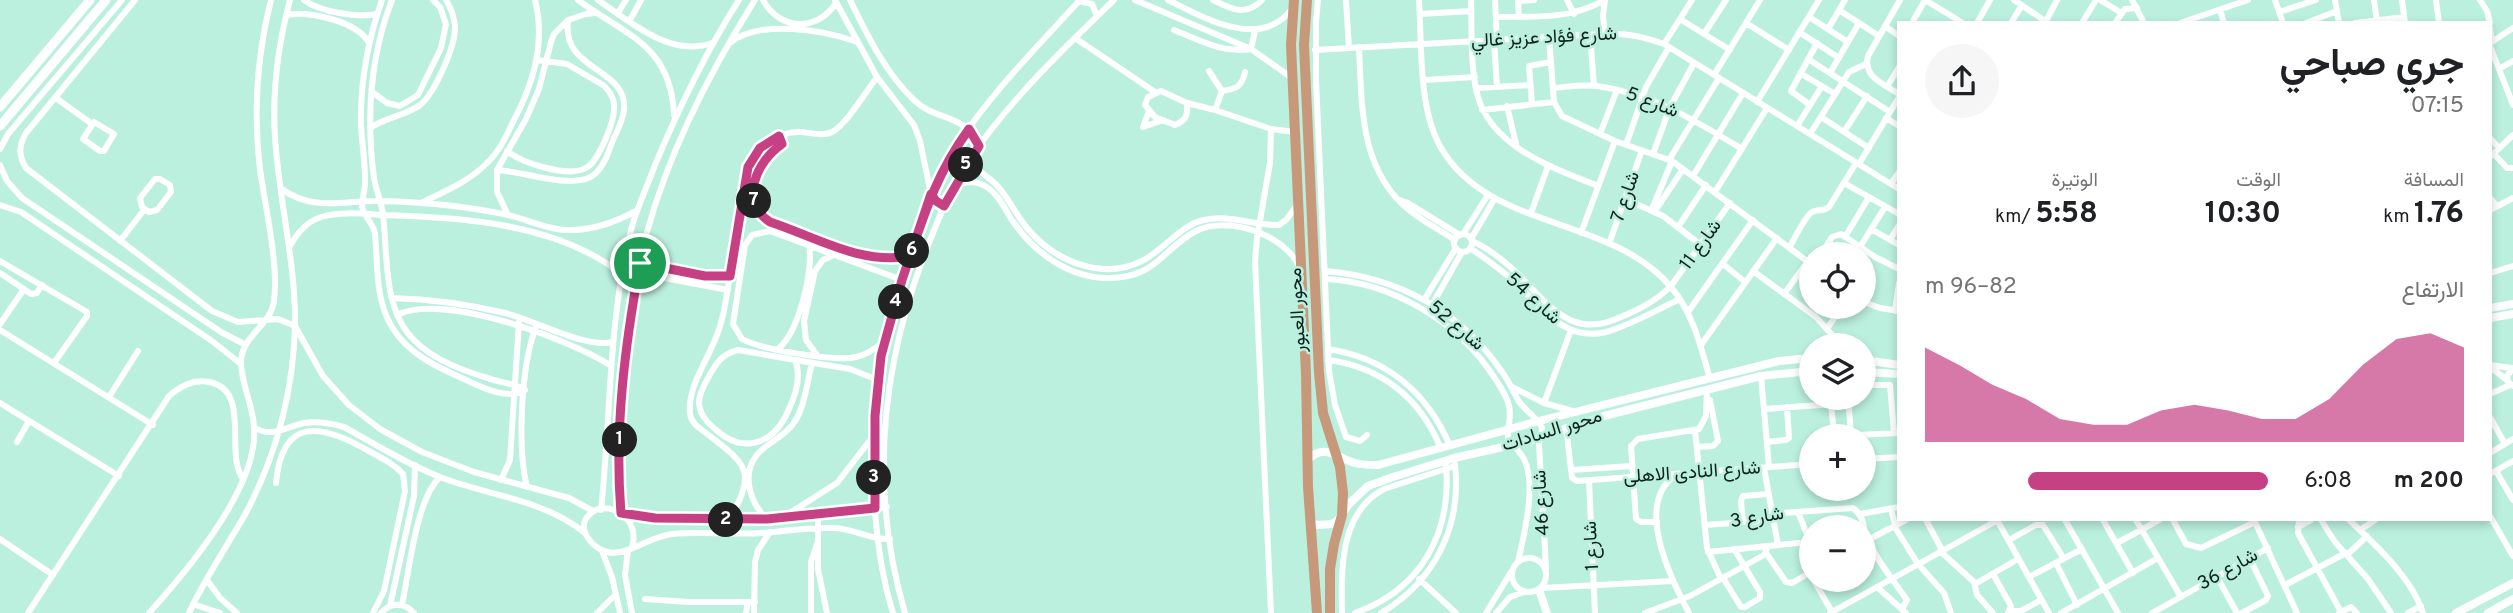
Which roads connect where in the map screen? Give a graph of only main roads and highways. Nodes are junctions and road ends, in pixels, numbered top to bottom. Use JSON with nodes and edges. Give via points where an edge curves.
{"nodes":[{"id":1,"x":90,"y":0,"type":"edge"},
{"id":2,"x":106,"y":0,"type":"edge"},
{"id":3,"x":1307,"y":0,"type":"edge"},
{"id":4,"x":1293,"y":4,"type":"edge"},
{"id":5,"x":0,"y":107,"type":"edge"},
{"id":6,"x":0,"y":126,"type":"edge"},
{"id":7,"x":1317,"y":613,"type":"edge"},
{"id":8,"x":1330,"y":613,"type":"edge"}],
"edges":[{"from":1,"to":5,"type":"main road"},
{"from":2,"to":6,"type":"main road"},
{"from":3,"to":8,"type":"highway","name":"محور العبور","via":[[1305,67],[1319,373],[1323,413],[1343,493],[1331,556]]},
{"from":4,"to":7,"type":"highway","name":"محور العبور","via":[[1292,79]]}]}
